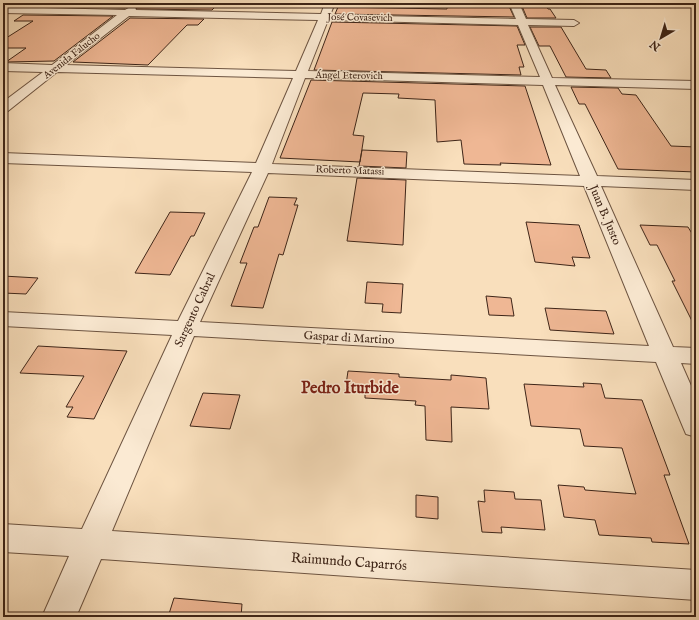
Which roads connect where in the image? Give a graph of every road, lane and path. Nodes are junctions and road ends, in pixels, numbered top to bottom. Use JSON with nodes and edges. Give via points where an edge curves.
{"nodes":[{"id":1,"x":140,"y":3,"type":"edge"},
{"id":2,"x":514,"y":3,"type":"edge"},
{"id":3,"x":3,"y":10,"type":"edge"},
{"id":4,"x":327,"y":10,"type":"edge"},
{"id":5,"x":127,"y":13,"type":"junction"},
{"id":6,"x":522,"y":21,"type":"junction"},
{"id":7,"x":574,"y":22,"type":"dead end"},
{"id":8,"x":3,"y":67,"type":"edge"},
{"id":9,"x":56,"y":68,"type":"junction"},
{"id":10,"x":302,"y":75,"type":"junction"},
{"id":11,"x":548,"y":81,"type":"junction"},
{"id":12,"x":696,"y":86,"type":"edge"},
{"id":13,"x":3,"y":108,"type":"edge"},
{"id":14,"x":3,"y":158,"type":"edge"},
{"id":15,"x":262,"y":168,"type":"junction"},
{"id":16,"x":590,"y":180,"type":"junction"},
{"id":17,"x":696,"y":185,"type":"edge"},
{"id":18,"x":3,"y":319,"type":"edge"},
{"id":19,"x":186,"y":329,"type":"junction"},
{"id":20,"x":665,"y":354,"type":"junction"},
{"id":21,"x":696,"y":356,"type":"edge"},
{"id":22,"x":696,"y":427,"type":"edge"},
{"id":23,"x":3,"y":538,"type":"edge"},
{"id":24,"x":90,"y":545,"type":"junction"},
{"id":25,"x":696,"y":585,"type":"edge"},
{"id":26,"x":59,"y":617,"type":"edge"}],
"edges":[{"from":1,"to":5,"type":"street","name":"Avenida Falucho"},
{"from":2,"to":6,"type":"street","name":"Juan B. Justo"},
{"from":3,"to":5,"type":"street","name":"José Covasevich"},
{"from":4,"to":5,"type":"street","name":"José Covasevich"},
{"from":4,"to":6,"type":"street","name":"José Covasevich"},
{"from":4,"to":10,"type":"street","name":"Sargento Cabral"},
{"from":5,"to":9,"type":"street","name":"Avenida Falucho"},
{"from":6,"to":7,"type":"street","name":"José Covasevich"},
{"from":6,"to":11,"type":"street","name":"Juan B. Justo"},
{"from":8,"to":9,"type":"street","name":"Ángel Eterovich"},
{"from":9,"to":10,"type":"street","name":"Ángel Eterovich"},
{"from":9,"to":13,"type":"street","name":"Avenida Falucho"},
{"from":10,"to":11,"type":"street","name":"Ángel Eterovich"},
{"from":10,"to":15,"type":"street","name":"Sargento Cabral"},
{"from":11,"to":12,"type":"street","name":"Ángel Eterovich"},
{"from":11,"to":16,"type":"street","name":"Juan B. Justo"},
{"from":14,"to":15,"type":"street","name":"Roberto Matassi"},
{"from":15,"to":16,"type":"street","name":"Roberto Matassi"},
{"from":15,"to":19,"type":"street","name":"Sargento Cabral"},
{"from":16,"to":17,"type":"street","name":"Roberto Matassi"},
{"from":16,"to":20,"type":"street","name":"Juan B. Justo"},
{"from":18,"to":19,"type":"street","name":"Gaspar di Martino"},
{"from":19,"to":20,"type":"street","name":"Gaspar di Martino"},
{"from":19,"to":24,"type":"street","name":"Sargento Cabral"},
{"from":20,"to":21,"type":"street","name":"Gaspar di Martino"},
{"from":20,"to":22,"type":"street","name":"Juan B. Justo"},
{"from":23,"to":24,"type":"street","name":"Raimundo Caparrós"},
{"from":24,"to":25,"type":"street","name":"Raimundo Caparrós"},
{"from":24,"to":26,"type":"street","name":"Sargento Cabral"}]}
